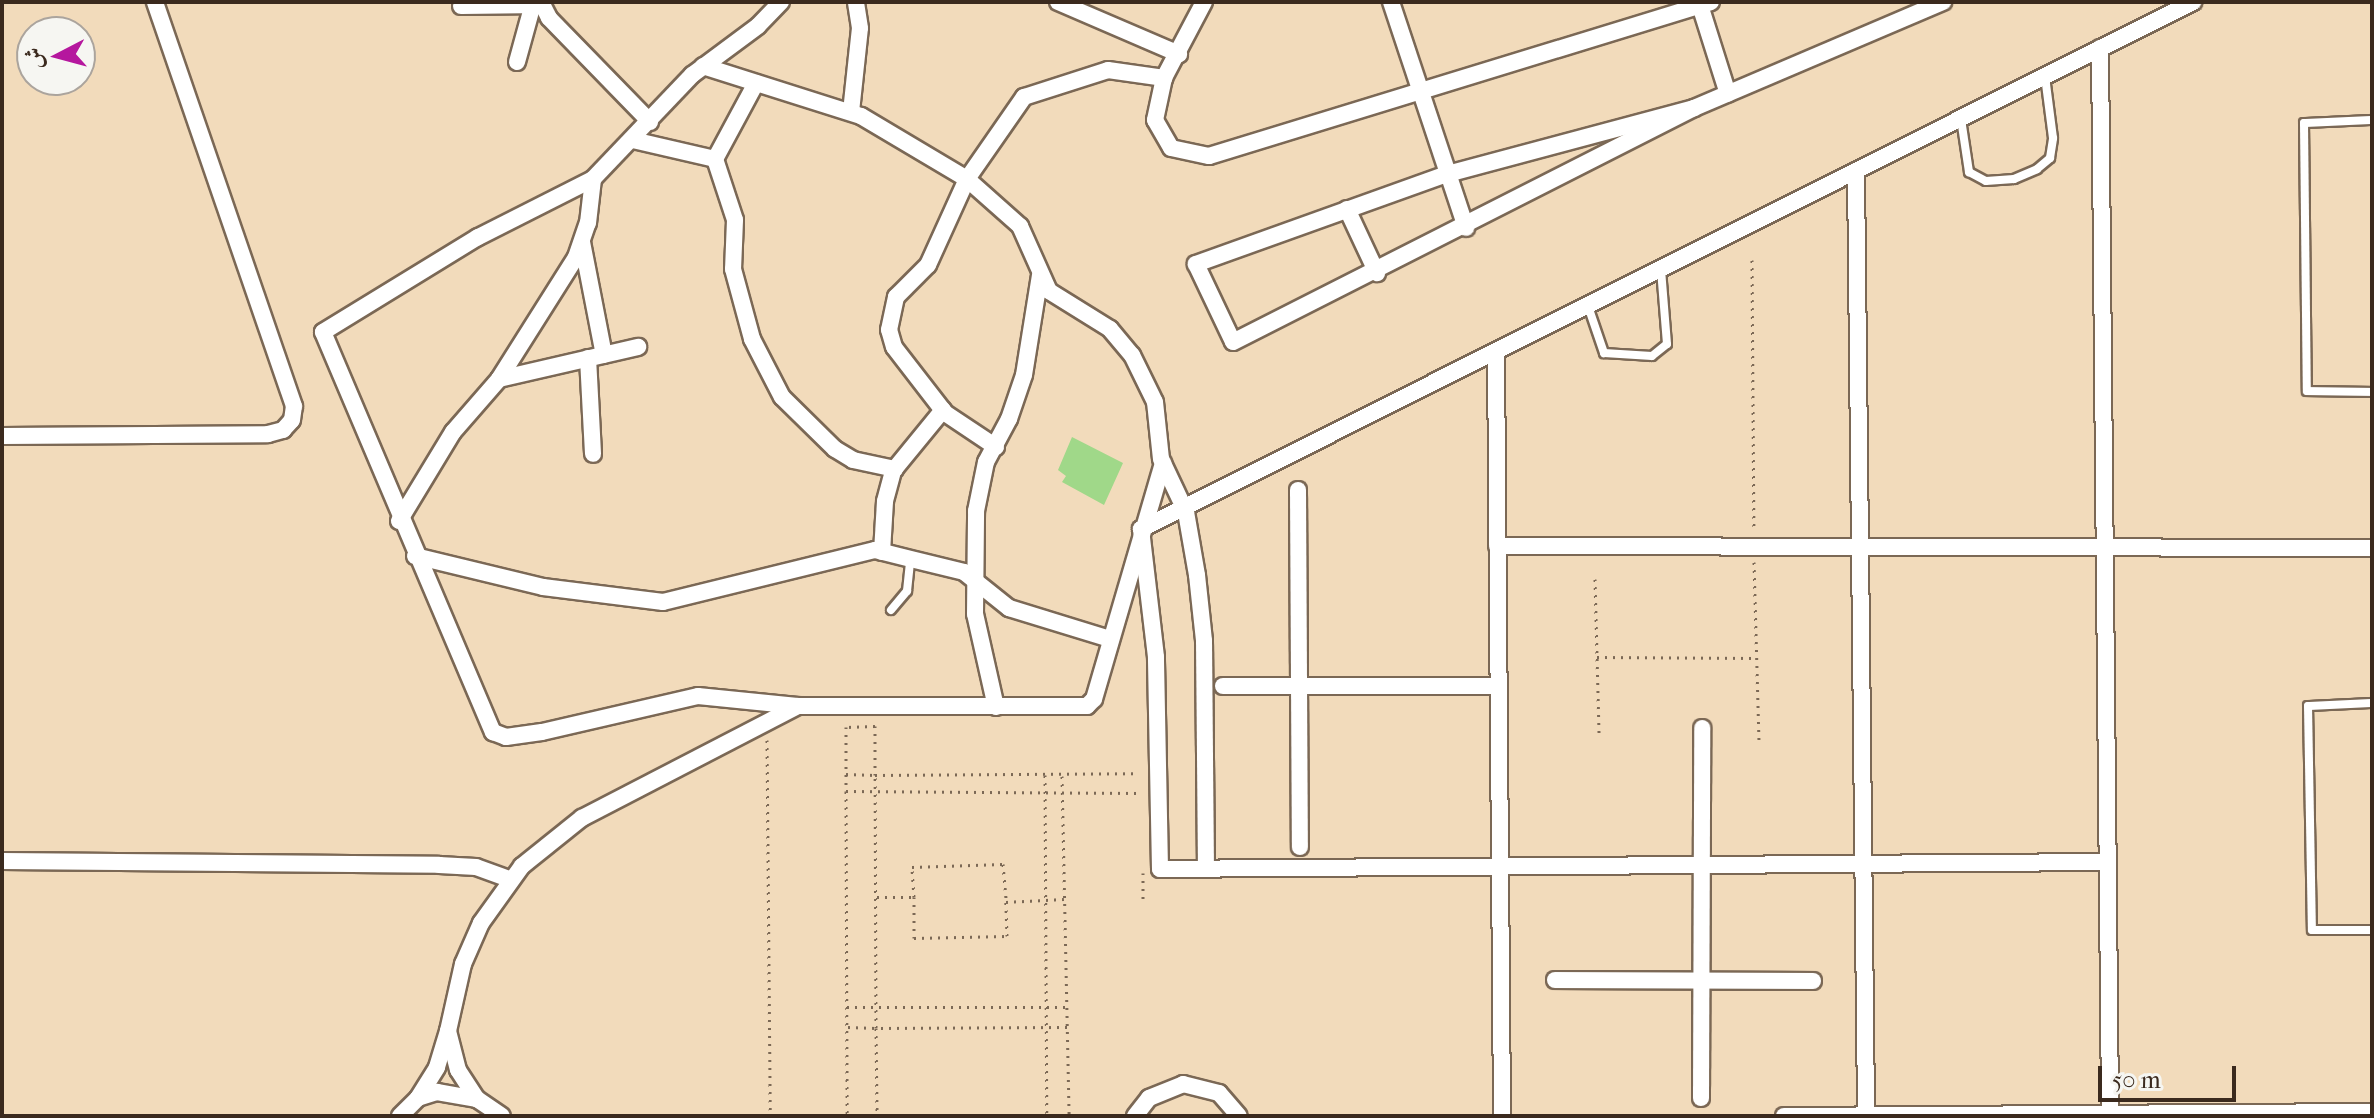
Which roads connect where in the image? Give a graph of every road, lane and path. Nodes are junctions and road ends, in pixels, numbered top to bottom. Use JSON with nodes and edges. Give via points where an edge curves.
{"nodes":[{"id":1,"x":155,"y":2,"type":"edge"},
{"id":2,"x":781,"y":2,"type":"edge"},
{"id":3,"x":856,"y":2,"type":"edge"},
{"id":4,"x":1058,"y":2,"type":"edge"},
{"id":5,"x":1391,"y":2,"type":"edge"},
{"id":6,"x":1943,"y":2,"type":"edge"},
{"id":7,"x":2193,"y":2,"type":"edge"},
{"id":8,"x":1704,"y":3,"type":"edge"},
{"id":9,"x":538,"y":4,"type":"edge"},
{"id":10,"x":1206,"y":4,"type":"edge"},
{"id":11,"x":461,"y":6,"type":"dead end"},
{"id":12,"x":2100,"y":48,"type":"junction"},
{"id":13,"x":1179,"y":54,"type":"junction"},
{"id":14,"x":517,"y":62,"type":"dead end"},
{"id":15,"x":703,"y":66,"type":"junction"},
{"id":16,"x":2045,"y":76,"type":"junction"},
{"id":17,"x":1164,"y":78,"type":"junction"},
{"id":18,"x":756,"y":83,"type":"junction"},
{"id":19,"x":1418,"y":93,"type":"junction"},
{"id":20,"x":1728,"y":94,"type":"junction"},
{"id":21,"x":1694,"y":108,"type":"junction"},
{"id":22,"x":851,"y":112,"type":"junction"},
{"id":23,"x":1961,"y":118,"type":"junction"},
{"id":24,"x":2372,"y":120,"type":"edge"},
{"id":25,"x":650,"y":122,"type":"junction"},
{"id":26,"x":633,"y":140,"type":"junction"},
{"id":27,"x":715,"y":159,"type":"junction"},
{"id":28,"x":1856,"y":171,"type":"junction"},
{"id":29,"x":1447,"y":174,"type":"junction"},
{"id":30,"x":593,"y":179,"type":"junction"},
{"id":31,"x":967,"y":179,"type":"junction"},
{"id":32,"x":1347,"y":209,"type":"junction"},
{"id":33,"x":1466,"y":228,"type":"junction"},
{"id":34,"x":582,"y":242,"type":"junction"},
{"id":35,"x":1752,"y":260,"type":"dead end"},
{"id":36,"x":1661,"y":269,"type":"junction"},
{"id":37,"x":1377,"y":273,"type":"junction"},
{"id":38,"x":1040,"y":275,"type":"junction"},
{"id":39,"x":1588,"y":306,"type":"junction"},
{"id":40,"x":638,"y":347,"type":"dead end"},
{"id":41,"x":1496,"y":352,"type":"junction"},
{"id":42,"x":596,"y":356,"type":"junction"},
{"id":43,"x":499,"y":379,"type":"junction"},
{"id":44,"x":2372,"y":392,"type":"edge"},
{"id":45,"x":943,"y":410,"type":"junction"},
{"id":46,"x":2,"y":436,"type":"edge"},
{"id":47,"x":996,"y":447,"type":"junction"},
{"id":48,"x":593,"y":454,"type":"dead end"},
{"id":49,"x":1163,"y":463,"type":"junction"},
{"id":50,"x":895,"y":469,"type":"junction"},
{"id":51,"x":1298,"y":490,"type":"dead end"},
{"id":52,"x":1186,"y":512,"type":"junction"},
{"id":53,"x":399,"y":521,"type":"junction"},
{"id":54,"x":1141,"y":529,"type":"junction"},
{"id":55,"x":2105,"y":545,"type":"junction"},
{"id":56,"x":1497,"y":546,"type":"junction"},
{"id":57,"x":1862,"y":546,"type":"junction"},
{"id":58,"x":1754,"y":547,"type":"junction"},
{"id":59,"x":2372,"y":548,"type":"edge"},
{"id":60,"x":882,"y":552,"type":"junction"},
{"id":61,"x":415,"y":556,"type":"junction"},
{"id":62,"x":910,"y":561,"type":"junction"},
{"id":63,"x":972,"y":578,"type":"junction"},
{"id":64,"x":1595,"y":579,"type":"dead end"},
{"id":65,"x":891,"y":610,"type":"dead end"},
{"id":66,"x":1110,"y":639,"type":"junction"},
{"id":67,"x":1597,"y":657,"type":"junction"},
{"id":68,"x":1756,"y":658,"type":"junction"},
{"id":69,"x":1223,"y":686,"type":"dead end"},
{"id":70,"x":1299,"y":686,"type":"junction"},
{"id":71,"x":1498,"y":686,"type":"junction"},
{"id":72,"x":2372,"y":703,"type":"edge"},
{"id":73,"x":798,"y":706,"type":"junction"},
{"id":74,"x":996,"y":707,"type":"junction"},
{"id":75,"x":767,"y":724,"type":"junction"},
{"id":76,"x":1702,"y":728,"type":"dead end"},
{"id":77,"x":1599,"y":736,"type":"dead end"},
{"id":78,"x":1759,"y":742,"type":"dead end"},
{"id":79,"x":1160,"y":773,"type":"junction"},
{"id":80,"x":846,"y":774,"type":"junction"},
{"id":81,"x":875,"y":775,"type":"junction"},
{"id":82,"x":1045,"y":775,"type":"junction"},
{"id":83,"x":1062,"y":775,"type":"junction"},
{"id":84,"x":846,"y":791,"type":"junction"},
{"id":85,"x":876,"y":792,"type":"junction"},
{"id":86,"x":1063,"y":792,"type":"junction"},
{"id":87,"x":1045,"y":793,"type":"junction"},
{"id":88,"x":1160,"y":793,"type":"junction"},
{"id":89,"x":1300,"y":847,"type":"dead end"},
{"id":90,"x":2,"y":861,"type":"edge"},
{"id":91,"x":2108,"y":862,"type":"junction"},
{"id":92,"x":1701,"y":864,"type":"junction"},
{"id":93,"x":1866,"y":864,"type":"junction"},
{"id":94,"x":1500,"y":866,"type":"junction"},
{"id":95,"x":1206,"y":868,"type":"junction"},
{"id":96,"x":511,"y":880,"type":"junction"},
{"id":97,"x":876,"y":897,"type":"junction"},
{"id":98,"x":914,"y":897,"type":"junction"},
{"id":99,"x":1064,"y":899,"type":"junction"},
{"id":100,"x":1045,"y":900,"type":"junction"},
{"id":101,"x":1006,"y":902,"type":"junction"},
{"id":102,"x":2372,"y":930,"type":"edge"},
{"id":103,"x":1555,"y":980,"type":"dead end"},
{"id":104,"x":1701,"y":980,"type":"junction"},
{"id":105,"x":1813,"y":981,"type":"dead end"},
{"id":106,"x":1045,"y":1006,"type":"junction"},
{"id":107,"x":847,"y":1007,"type":"junction"},
{"id":108,"x":876,"y":1007,"type":"junction"},
{"id":109,"x":1066,"y":1007,"type":"junction"},
{"id":110,"x":847,"y":1027,"type":"junction"},
{"id":111,"x":1045,"y":1027,"type":"junction"},
{"id":112,"x":1067,"y":1027,"type":"junction"},
{"id":113,"x":876,"y":1028,"type":"junction"},
{"id":114,"x":448,"y":1031,"type":"junction"},
{"id":115,"x":418,"y":1098,"type":"junction"},
{"id":116,"x":1701,"y":1098,"type":"dead end"},
{"id":117,"x":477,"y":1099,"type":"junction"},
{"id":118,"x":1236,"y":1111,"type":"edge"},
{"id":119,"x":2372,"y":1112,"type":"edge"},
{"id":120,"x":397,"y":1114,"type":"edge"},
{"id":121,"x":2110,"y":1114,"type":"edge"},
{"id":122,"x":496,"y":1115,"type":"edge"},
{"id":123,"x":1134,"y":1115,"type":"edge"},
{"id":124,"x":1866,"y":1115,"type":"edge"},
{"id":125,"x":770,"y":1116,"type":"edge"},
{"id":126,"x":847,"y":1116,"type":"edge"},
{"id":127,"x":877,"y":1116,"type":"edge"},
{"id":128,"x":1047,"y":1116,"type":"edge"},
{"id":129,"x":1069,"y":1116,"type":"edge"},
{"id":130,"x":1256,"y":1116,"type":"edge"},
{"id":131,"x":1502,"y":1116,"type":"edge"},
{"id":132,"x":1784,"y":1116,"type":"edge"}],
"edges":[{"from":1,"to":46,"type":"street","via":[[294,406],[292,420],[283,430],[268,434]]},
{"from":2,"to":15,"type":"street"},
{"from":3,"to":22,"type":"street","via":[[860,28]]},
{"from":4,"to":13,"type":"street"},
{"from":5,"to":19,"type":"street"},
{"from":6,"to":20,"type":"street"},
{"from":7,"to":12,"type":"street"},
{"from":8,"to":19,"type":"street"},
{"from":8,"to":20,"type":"street"},
{"from":9,"to":11,"type":"street"},
{"from":9,"to":14,"type":"street"},
{"from":9,"to":25,"type":"street"},
{"from":10,"to":13,"type":"street"},
{"from":12,"to":16,"type":"street"},
{"from":12,"to":55,"type":"street"},
{"from":13,"to":17,"type":"street"},
{"from":15,"to":18,"type":"street"},
{"from":15,"to":25,"type":"street"},
{"from":16,"to":23,"type":"street"},
{"from":16,"to":23,"type":"lane","via":[[2053,138],[2050,158],[2037,169],[2014,179],[1986,181],[1969,172]]},
{"from":17,"to":19,"type":"street","via":[[1155,120],[1171,148],[1194,155],[1226,152]]},
{"from":17,"to":31,"type":"street","via":[[1108,70],[1030,94],[1008,114]]},
{"from":18,"to":22,"type":"street"},
{"from":18,"to":27,"type":"street"},
{"from":19,"to":29,"type":"street"},
{"from":20,"to":21,"type":"street"},
{"from":21,"to":29,"type":"street"},
{"from":21,"to":33,"type":"street"},
{"from":22,"to":31,"type":"street"},
{"from":23,"to":28,"type":"street"},
{"from":24,"to":44,"type":"lane","via":[[2304,123],[2307,391]]},
{"from":25,"to":26,"type":"street"},
{"from":26,"to":27,"type":"street"},
{"from":26,"to":30,"type":"street"},
{"from":27,"to":50,"type":"street","via":[[735,220],[738,295],[766,370],[782,397],[839,453]]},
{"from":28,"to":36,"type":"street"},
{"from":28,"to":57,"type":"street"},
{"from":29,"to":32,"type":"street"},
{"from":29,"to":33,"type":"street"},
{"from":30,"to":34,"type":"street"},
{"from":30,"to":53,"type":"street","via":[[478,237],[323,332]]},
{"from":31,"to":38,"type":"street","via":[[1020,226]]},
{"from":31,"to":45,"type":"street","via":[[928,265],[896,297],[889,330],[897,351]]},
{"from":32,"to":37,"type":"street"},
{"from":32,"to":37,"type":"street","via":[[1197,261],[1228,340]]},
{"from":33,"to":37,"type":"street"},
{"from":34,"to":42,"type":"street"},
{"from":34,"to":43,"type":"street"},
{"from":35,"to":58,"type":"path"},
{"from":36,"to":39,"type":"street"},
{"from":36,"to":39,"type":"lane","via":[[1667,344],[1652,356],[1604,353]]},
{"from":38,"to":47,"type":"street","via":[[1024,375]]},
{"from":38,"to":49,"type":"street","via":[[1049,291],[1110,329],[1132,355],[1155,402]]},
{"from":39,"to":41,"type":"street"},
{"from":40,"to":42,"type":"street"},
{"from":41,"to":52,"type":"street"},
{"from":41,"to":56,"type":"street"},
{"from":42,"to":43,"type":"street"},
{"from":42,"to":48,"type":"street"},
{"from":43,"to":53,"type":"street","via":[[453,432]]},
{"from":45,"to":47,"type":"street"},
{"from":45,"to":50,"type":"street"},
{"from":47,"to":63,"type":"street","via":[[986,462],[976,511]]},
{"from":49,"to":52,"type":"street"},
{"from":49,"to":54,"type":"street"},
{"from":50,"to":60,"type":"street","via":[[886,493]]},
{"from":51,"to":70,"type":"street"},
{"from":52,"to":54,"type":"street"},
{"from":52,"to":95,"type":"street","via":[[1204,641]]},
{"from":53,"to":61,"type":"street"},
{"from":54,"to":66,"type":"street"},
{"from":54,"to":79,"type":"street","via":[[1156,657]]},
{"from":55,"to":57,"type":"street"},
{"from":55,"to":59,"type":"street"},
{"from":55,"to":91,"type":"street"},
{"from":56,"to":58,"type":"street"},
{"from":56,"to":71,"type":"street"},
{"from":57,"to":58,"type":"street"},
{"from":57,"to":93,"type":"street"},
{"from":58,"to":68,"type":"path"},
{"from":60,"to":61,"type":"street","via":[[845,554],[825,565],[663,602],[543,587]]},
{"from":60,"to":62,"type":"street"},
{"from":61,"to":73,"type":"street","via":[[489,726],[500,736],[637,713],[698,696]]},
{"from":62,"to":63,"type":"street"},
{"from":62,"to":65,"type":"lane","via":[[907,591]]},
{"from":63,"to":66,"type":"street","via":[[1009,608]]},
{"from":63,"to":74,"type":"street","via":[[983,663]]},
{"from":64,"to":67,"type":"path"},
{"from":66,"to":74,"type":"street","via":[[1094,699],[1087,706]]},
{"from":67,"to":68,"type":"path"},
{"from":67,"to":77,"type":"path"},
{"from":68,"to":78,"type":"path"},
{"from":69,"to":70,"type":"street"},
{"from":70,"to":71,"type":"street"},
{"from":70,"to":89,"type":"street"},
{"from":71,"to":94,"type":"street"},
{"from":72,"to":102,"type":"lane","via":[[2308,706],[2312,930]]},
{"from":73,"to":74,"type":"street"},
{"from":73,"to":75,"type":"street"},
{"from":75,"to":96,"type":"street","via":[[582,818]]},
{"from":75,"to":125,"type":"path"},
{"from":76,"to":92,"type":"street"},
{"from":79,"to":83,"type":"path"},
{"from":79,"to":88,"type":"street"},
{"from":80,"to":81,"type":"path"},
{"from":80,"to":81,"type":"path","via":[[846,727],[875,726]]},
{"from":80,"to":84,"type":"path"},
{"from":81,"to":82,"type":"path"},
{"from":81,"to":85,"type":"path"},
{"from":82,"to":83,"type":"path"},
{"from":82,"to":87,"type":"path"},
{"from":83,"to":86,"type":"path"},
{"from":84,"to":85,"type":"path"},
{"from":84,"to":107,"type":"path"},
{"from":85,"to":87,"type":"path"},
{"from":85,"to":97,"type":"path"},
{"from":86,"to":87,"type":"path"},
{"from":86,"to":88,"type":"path"},
{"from":86,"to":99,"type":"path"},
{"from":87,"to":100,"type":"path"},
{"from":88,"to":95,"type":"street","via":[[1160,869]]},
{"from":90,"to":96,"type":"street","via":[[439,865],[476,867]]},
{"from":91,"to":93,"type":"street"},
{"from":91,"to":121,"type":"street"},
{"from":92,"to":93,"type":"street"},
{"from":92,"to":94,"type":"street"},
{"from":92,"to":104,"type":"street"},
{"from":93,"to":124,"type":"street"},
{"from":94,"to":95,"type":"street"},
{"from":94,"to":131,"type":"street"},
{"from":96,"to":114,"type":"street","via":[[481,923],[463,964]]},
{"from":97,"to":98,"type":"path"},
{"from":97,"to":108,"type":"path"},
{"from":98,"to":101,"type":"path","via":[[912,867],[1003,864]]},
{"from":98,"to":101,"type":"path","via":[[914,938],[1007,936]]},
{"from":99,"to":100,"type":"path"},
{"from":99,"to":109,"type":"path"},
{"from":100,"to":101,"type":"path"},
{"from":100,"to":106,"type":"path"},
{"from":103,"to":104,"type":"street"},
{"from":104,"to":105,"type":"street"},
{"from":104,"to":116,"type":"street"},
{"from":106,"to":108,"type":"path"},
{"from":106,"to":109,"type":"path"},
{"from":106,"to":111,"type":"path"},
{"from":107,"to":108,"type":"path"},
{"from":107,"to":110,"type":"path"},
{"from":108,"to":113,"type":"path"},
{"from":109,"to":112,"type":"path"},
{"from":110,"to":113,"type":"path"},
{"from":110,"to":126,"type":"path"},
{"from":111,"to":112,"type":"path"},
{"from":111,"to":113,"type":"path"},
{"from":111,"to":128,"type":"path"},
{"from":112,"to":129,"type":"path"},
{"from":113,"to":127,"type":"path"},
{"from":114,"to":115,"type":"street","via":[[437,1067]]},
{"from":114,"to":117,"type":"street","via":[[461,1078]]},
{"from":115,"to":117,"type":"street","via":[[457,1092]]},
{"from":115,"to":120,"type":"street"},
{"from":117,"to":122,"type":"street"},
{"from":118,"to":123,"type":"street","via":[[1202,1086],[1183,1084],[1157,1093]]},
{"from":118,"to":130,"type":"street"},
{"from":119,"to":121,"type":"street"},
{"from":121,"to":124,"type":"street"},
{"from":124,"to":132,"type":"street"}]}
